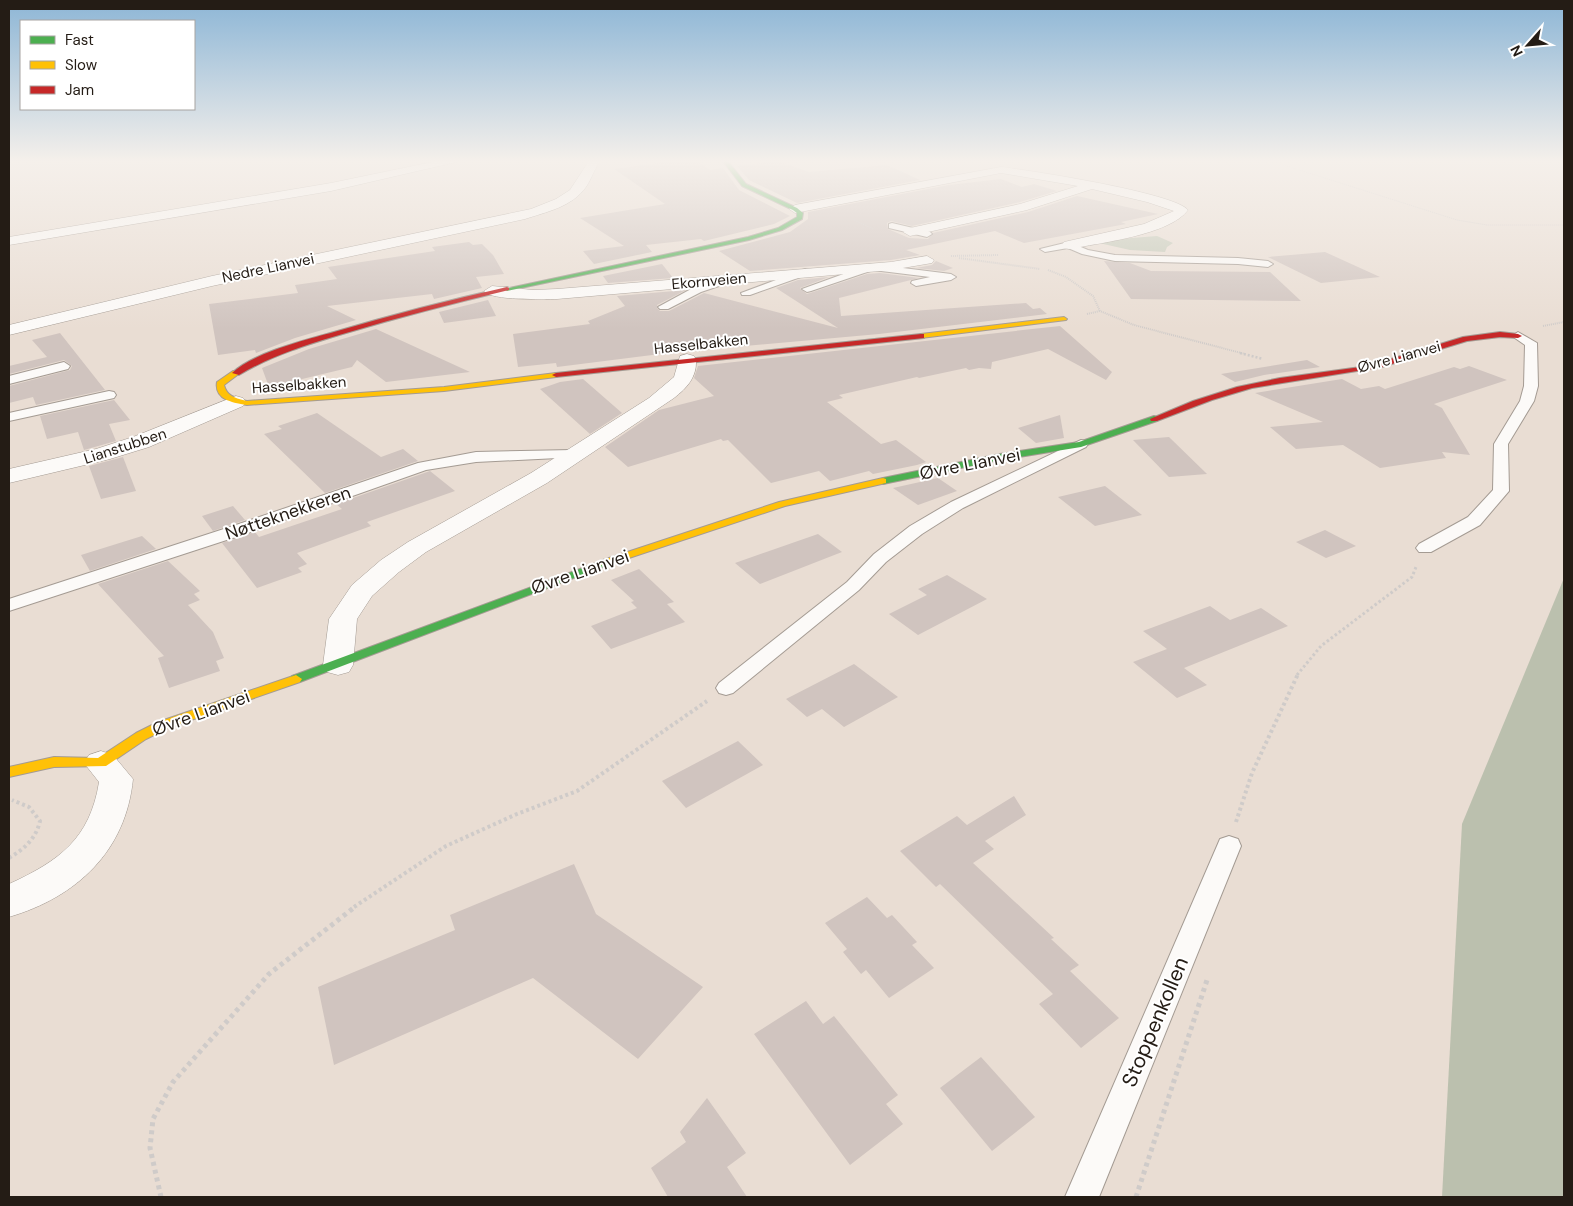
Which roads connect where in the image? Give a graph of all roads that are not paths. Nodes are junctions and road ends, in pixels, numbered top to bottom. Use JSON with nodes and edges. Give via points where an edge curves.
{"nodes":[{"id":1,"x":156,"y":216,"type":"edge"},
{"id":2,"x":519,"y":216,"type":"edge"},
{"id":3,"x":800,"y":216,"type":"edge"},
{"id":4,"x":984,"y":216,"type":"edge"},
{"id":5,"x":1172,"y":216,"type":"edge"},
{"id":6,"x":892,"y":226,"type":"dead end"},
{"id":7,"x":917,"y":232,"type":"joint"},
{"id":8,"x":9,"y":241,"type":"edge"},
{"id":9,"x":1069,"y":245,"type":"junction"},
{"id":10,"x":1045,"y":249,"type":"dead end"},
{"id":11,"x":927,"y":260,"type":"dead end"},
{"id":12,"x":1143,"y":260,"type":"joint"},
{"id":13,"x":1268,"y":264,"type":"dead end"},
{"id":14,"x":872,"y":267,"type":"junction"},
{"id":15,"x":805,"y":272,"type":"junction"},
{"id":16,"x":728,"y":280,"type":"junction"},
{"id":17,"x":916,"y":283,"type":"dead end"},
{"id":18,"x":807,"y":289,"type":"dead end"},
{"id":19,"x":492,"y":291,"type":"junction"},
{"id":20,"x":746,"y":293,"type":"dead end"},
{"id":21,"x":664,"y":308,"type":"dead end"},
{"id":22,"x":1064,"y":319,"type":"dead end"},
{"id":23,"x":9,"y":330,"type":"edge"},
{"id":24,"x":1518,"y":336,"type":"joint"},
{"id":25,"x":687,"y":360,"type":"junction"},
{"id":26,"x":64,"y":366,"type":"dead end"},
{"id":27,"x":9,"y":380,"type":"edge"},
{"id":28,"x":109,"y":395,"type":"dead end"},
{"id":29,"x":236,"y":402,"type":"junction"},
{"id":30,"x":9,"y":417,"type":"edge"},
{"id":31,"x":1081,"y":444,"type":"junction"},
{"id":32,"x":573,"y":454,"type":"junction"},
{"id":33,"x":9,"y":476,"type":"edge"},
{"id":34,"x":1425,"y":548,"type":"road end"},
{"id":35,"x":9,"y":605,"type":"edge"},
{"id":36,"x":338,"y":665,"type":"junction"},
{"id":37,"x":726,"y":688,"type":"road end"},
{"id":38,"x":101,"y":763,"type":"junction"},
{"id":39,"x":9,"y":772,"type":"edge"},
{"id":40,"x":1229,"y":846,"type":"road end"},
{"id":41,"x":9,"y":901,"type":"edge"},
{"id":42,"x":1082,"y":1197,"type":"edge"}],
"edges":[{"from":1,"to":8,"type":"street"},
{"from":2,"to":23,"type":"street","name":"Nedre Lianvei","via":[[212,280]]},
{"from":3,"to":19,"type":"street","name":"Hasselbakken","via":[[773,230],[696,249]]},
{"from":4,"to":7,"type":"street"},
{"from":5,"to":9,"type":"street","via":[[1142,229]]},
{"from":6,"to":7,"type":"lane"},
{"from":9,"to":10,"type":"lane"},
{"from":9,"to":12,"type":"lane","via":[[1098,256]]},
{"from":11,"to":14,"type":"street","name":"Ekornveien"},
{"from":12,"to":13,"type":"lane"},
{"from":14,"to":15,"type":"street","name":"Ekornveien"},
{"from":14,"to":17,"type":"lane","via":[[951,277]]},
{"from":14,"to":18,"type":"lane"},
{"from":15,"to":16,"type":"street","name":"Ekornveien"},
{"from":15,"to":20,"type":"lane"},
{"from":16,"to":19,"type":"street","name":"Ekornveien","via":[[557,294]]},
{"from":16,"to":21,"type":"lane","via":[[697,290]]},
{"from":19,"to":29,"type":"street","name":"Hasselbakken","via":[[355,327],[261,358],[236,370],[220,384],[220,392]]},
{"from":22,"to":25,"type":"street","name":"Hasselbakken"},
{"from":24,"to":31,"type":"street","name":"Øvre Lianvei","via":[[1500,333],[1474,336],[1382,365],[1295,377],[1234,390]]},
{"from":24,"to":34,"type":"lane","via":[[1531,343],[1531,386],[1521,413],[1501,444],[1501,491],[1474,521]]},
{"from":25,"to":29,"type":"street","name":"Hasselbakken","via":[[419,391]]},
{"from":25,"to":32,"type":"street","via":[[684,376],[668,393]]},
{"from":26,"to":27,"type":"lane"},
{"from":28,"to":30,"type":"lane"},
{"from":29,"to":33,"type":"street","name":"Lianstubben","via":[[141,442]]},
{"from":31,"to":36,"type":"street","name":"Øvre Lianvei","via":[[1000,457],[782,504],[572,574]]},
{"from":31,"to":37,"type":"lane","name":"Øvre Lianvei","via":[[957,505],[916,530],[880,558],[853,586]]},
{"from":32,"to":35,"type":"lane","name":"Nøtteknekkeren","via":[[476,457],[423,466]]},
{"from":32,"to":36,"type":"street","via":[[531,483],[417,547],[362,591],[343,619]]},
{"from":36,"to":38,"type":"street","name":"Øvre Lianvei","via":[[163,724]]},
{"from":38,"to":39,"type":"street","via":[[54,762]]},
{"from":38,"to":41,"type":"street","via":[[116,779],[115,799],[100,837],[81,858],[58,875]]},
{"from":40,"to":42,"type":"lane","name":"Stoppenkollen"}]}
